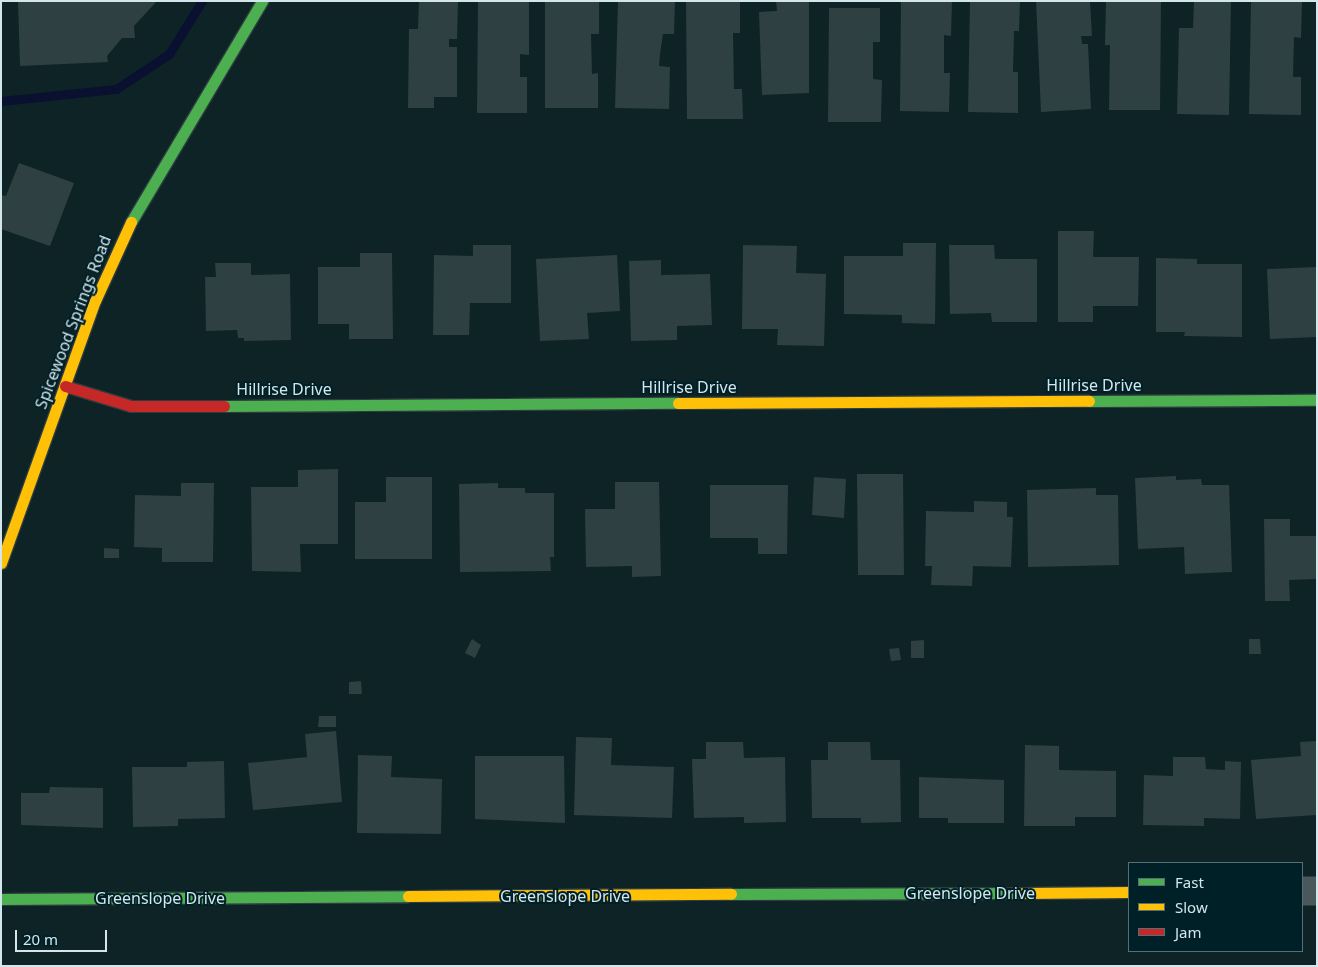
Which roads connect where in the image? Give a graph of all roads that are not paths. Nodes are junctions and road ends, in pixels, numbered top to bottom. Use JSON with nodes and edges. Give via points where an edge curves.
{"nodes":[{"id":1,"x":262,"y":1,"type":"edge"},
{"id":2,"x":65,"y":386,"type":"junction"},
{"id":3,"x":1317,"y":400,"type":"edge"},
{"id":4,"x":1,"y":563,"type":"edge"},
{"id":5,"x":1317,"y":891,"type":"edge"},
{"id":6,"x":1128,"y":892,"type":"edge"},
{"id":7,"x":1303,"y":892,"type":"edge"},
{"id":8,"x":1,"y":899,"type":"edge"}],
"edges":[{"from":1,"to":2,"type":"street","name":"Spicewood Springs Road","via":[[122,236]]},
{"from":2,"to":3,"type":"street","name":"Hillrise Drive","via":[[131,406]]},
{"from":2,"to":4,"type":"street","name":"Spicewood Springs Road"},
{"from":5,"to":7,"type":"street"},
{"from":6,"to":8,"type":"street","name":"Greenslope Drive"}]}
